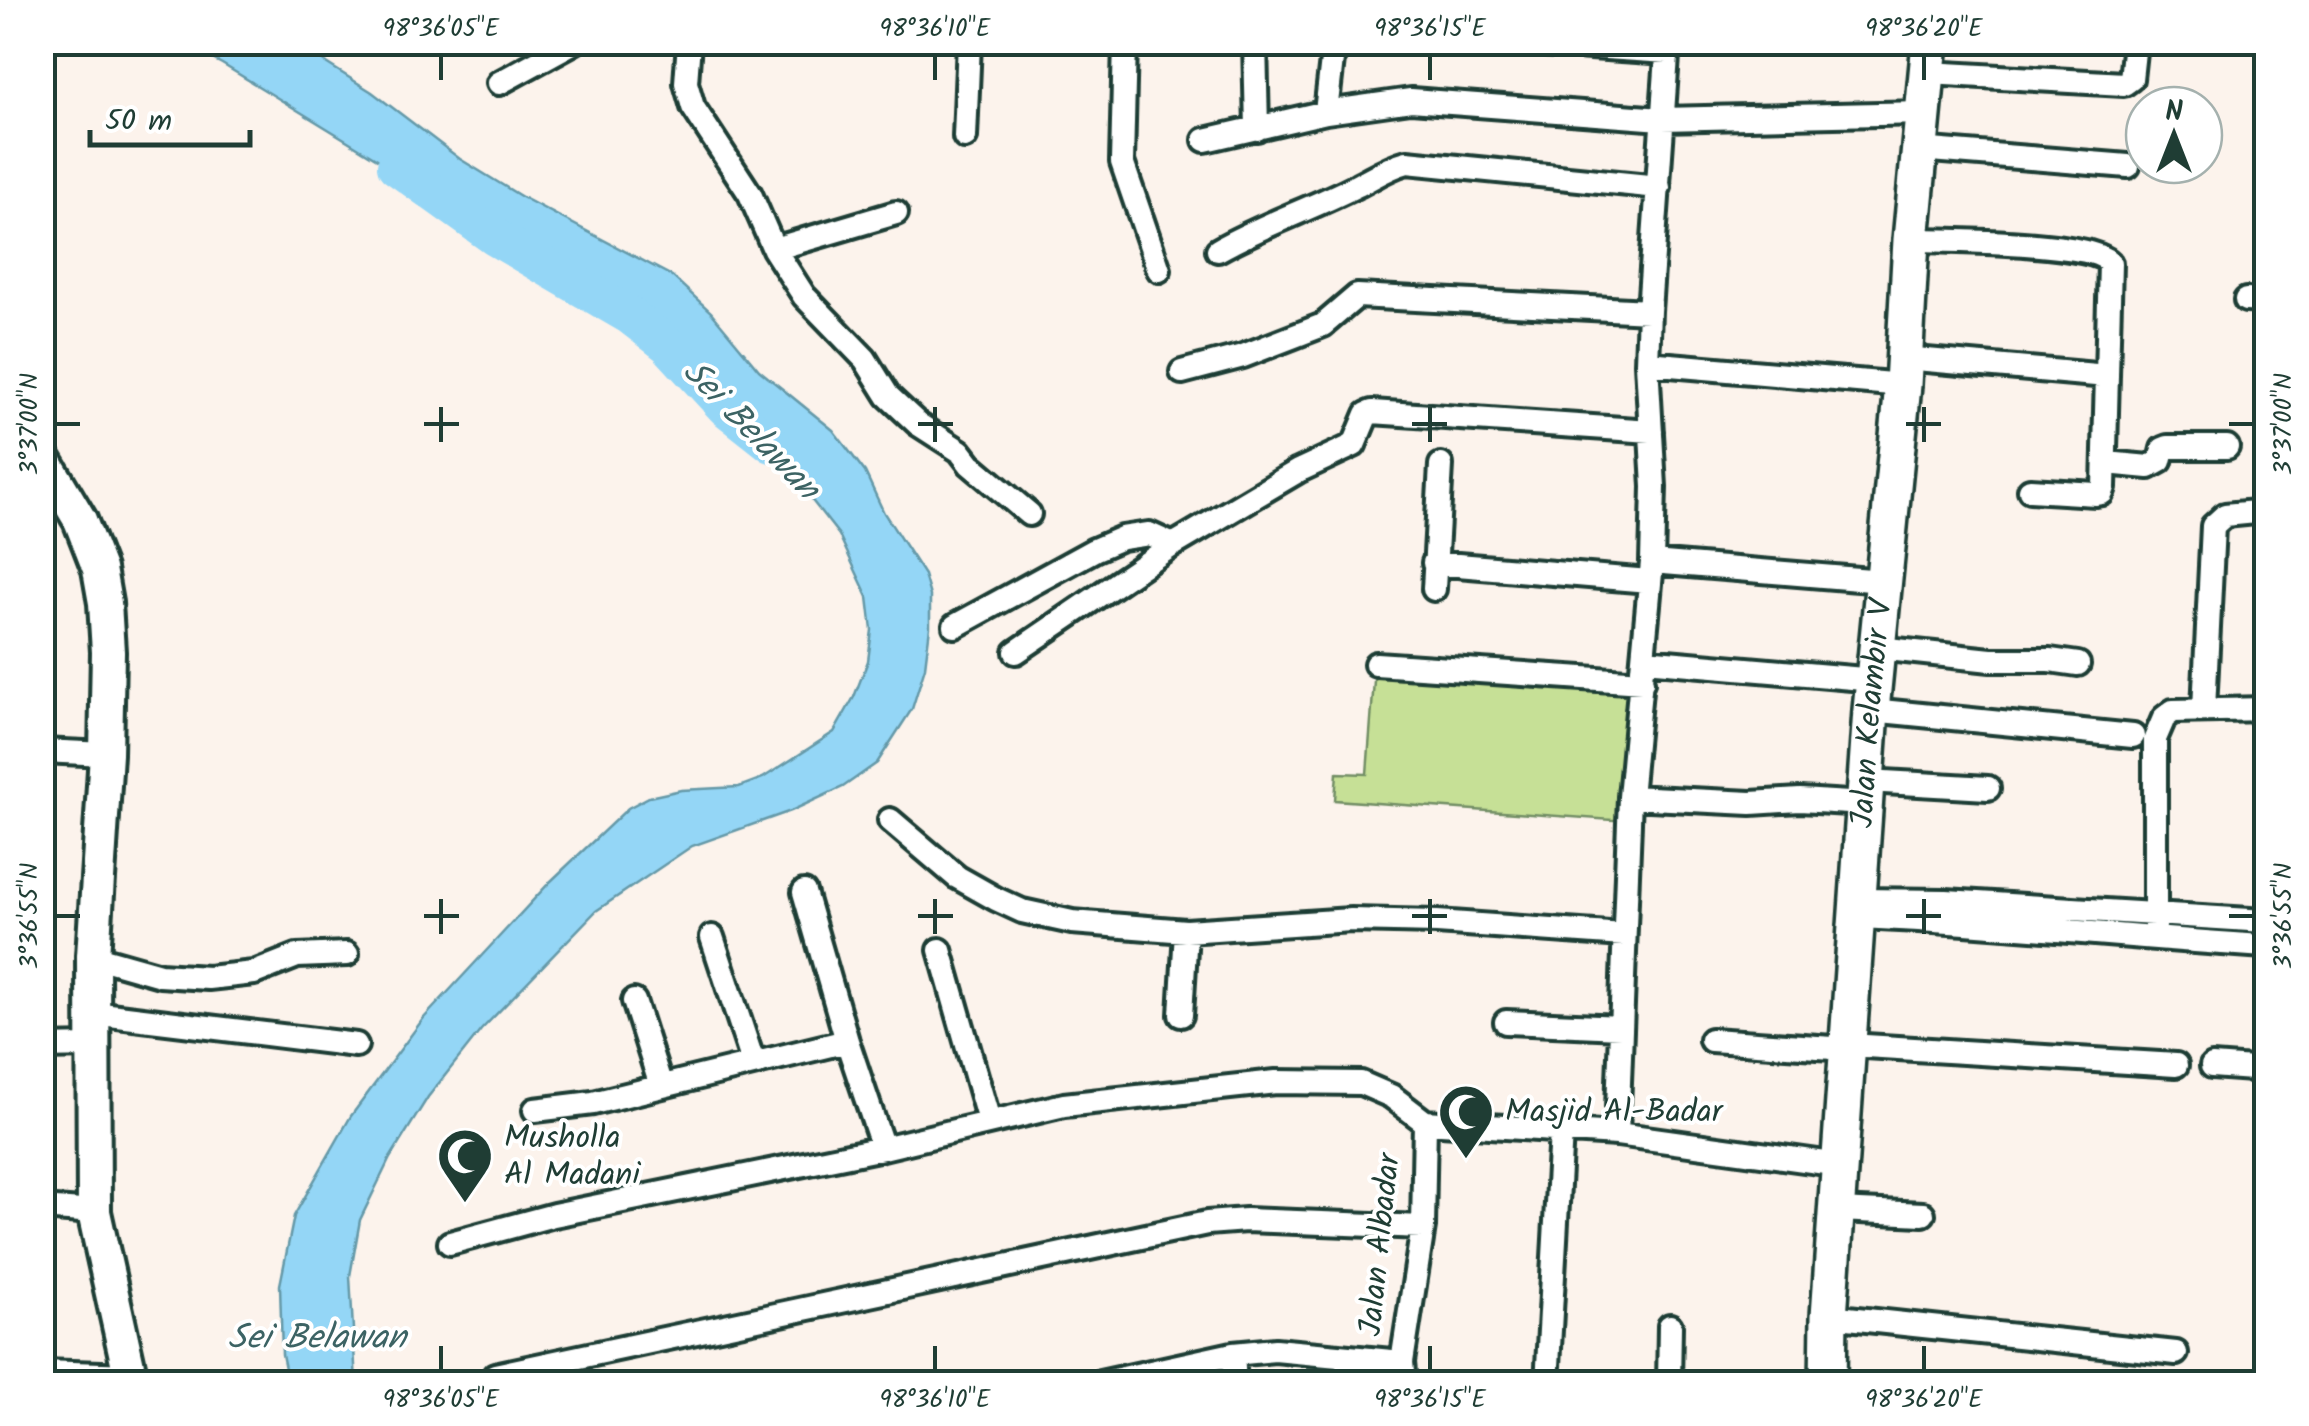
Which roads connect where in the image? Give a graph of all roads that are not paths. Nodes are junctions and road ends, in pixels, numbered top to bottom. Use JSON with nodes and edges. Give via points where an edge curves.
{"nodes":[{"id":1,"x":574,"y":42,"type":"edge"},
{"id":2,"x":689,"y":42,"type":"edge"},
{"id":3,"x":969,"y":42,"type":"edge"},
{"id":4,"x":1126,"y":42,"type":"edge"},
{"id":5,"x":1256,"y":42,"type":"edge"},
{"id":6,"x":1334,"y":42,"type":"edge"},
{"id":7,"x":1514,"y":42,"type":"edge"},
{"id":8,"x":2135,"y":42,"type":"edge"},
{"id":9,"x":1668,"y":47,"type":"edge"},
{"id":10,"x":1929,"y":58,"type":"edge"},
{"id":11,"x":500,"y":82,"type":"dead end"},
{"id":12,"x":1326,"y":112,"type":"junction"},
{"id":13,"x":1924,"y":113,"type":"junction"},
{"id":14,"x":1662,"y":119,"type":"junction"},
{"id":15,"x":1257,"y":129,"type":"junction"},
{"id":16,"x":965,"y":137,"type":"dead end"},
{"id":17,"x":1205,"y":140,"type":"dead end"},
{"id":18,"x":1919,"y":149,"type":"junction"},
{"id":19,"x":2124,"y":166,"type":"edge"},
{"id":20,"x":1658,"y":188,"type":"junction"},
{"id":21,"x":896,"y":213,"type":"dead end"},
{"id":22,"x":1911,"y":240,"type":"junction"},
{"id":23,"x":774,"y":249,"type":"junction"},
{"id":24,"x":1218,"y":250,"type":"dead end"},
{"id":25,"x":1158,"y":270,"type":"dead end"},
{"id":26,"x":1648,"y":311,"type":"junction"},
{"id":27,"x":1648,"y":364,"type":"junction"},
{"id":28,"x":1182,"y":372,"type":"dead end"},
{"id":29,"x":1904,"y":372,"type":"junction"},
{"id":30,"x":2107,"y":376,"type":"junction"},
{"id":31,"x":1651,"y":432,"type":"junction"},
{"id":32,"x":2227,"y":447,"type":"dead end"},
{"id":33,"x":42,"y":456,"type":"edge"},
{"id":34,"x":2106,"y":463,"type":"junction"},
{"id":35,"x":1441,"y":466,"type":"dead end"},
{"id":36,"x":2030,"y":490,"type":"dead end"},
{"id":37,"x":2266,"y":512,"type":"edge"},
{"id":38,"x":1029,"y":514,"type":"dead end"},
{"id":39,"x":1174,"y":545,"type":"junction"},
{"id":40,"x":1434,"y":563,"type":"junction"},
{"id":41,"x":1651,"y":572,"type":"junction"},
{"id":42,"x":1883,"y":581,"type":"junction"},
{"id":43,"x":1434,"y":589,"type":"dead end"},
{"id":44,"x":955,"y":626,"type":"dead end"},
{"id":45,"x":1016,"y":652,"type":"dead end"},
{"id":46,"x":1376,"y":664,"type":"dead end"},
{"id":47,"x":2078,"y":664,"type":"dead end"},
{"id":48,"x":1643,"y":671,"type":"junction"},
{"id":49,"x":1874,"y":680,"type":"junction"},
{"id":50,"x":2204,"y":709,"type":"junction"},
{"id":51,"x":2266,"y":709,"type":"edge"},
{"id":52,"x":2132,"y":736,"type":"dead end"},
{"id":53,"x":42,"y":752,"type":"edge"},
{"id":54,"x":106,"y":754,"type":"junction"},
{"id":55,"x":1988,"y":788,"type":"dead end"},
{"id":56,"x":1866,"y":792,"type":"junction"},
{"id":57,"x":1630,"y":797,"type":"junction"},
{"id":58,"x":890,"y":820,"type":"dead end"},
{"id":59,"x":804,"y":892,"type":"dead end"},
{"id":60,"x":1858,"y":908,"type":"junction"},
{"id":61,"x":2155,"y":915,"type":"junction"},
{"id":62,"x":2266,"y":921,"type":"edge"},
{"id":63,"x":1186,"y":931,"type":"junction"},
{"id":64,"x":1624,"y":936,"type":"junction"},
{"id":65,"x":712,"y":937,"type":"dead end"},
{"id":66,"x":2154,"y":940,"type":"junction"},
{"id":67,"x":2266,"y":946,"type":"edge"},
{"id":68,"x":940,"y":950,"type":"dead end"},
{"id":69,"x":347,"y":954,"type":"dead end"},
{"id":70,"x":93,"y":956,"type":"junction"},
{"id":71,"x":634,"y":1001,"type":"dead end"},
{"id":72,"x":93,"y":1013,"type":"junction"},
{"id":73,"x":1181,"y":1015,"type":"dead end"},
{"id":74,"x":1506,"y":1022,"type":"dead end"},
{"id":75,"x":1621,"y":1027,"type":"junction"},
{"id":76,"x":1711,"y":1040,"type":"dead end"},
{"id":77,"x":847,"y":1041,"type":"junction"},
{"id":78,"x":356,"y":1045,"type":"dead end"},
{"id":79,"x":94,"y":1046,"type":"junction"},
{"id":80,"x":42,"y":1047,"type":"edge"},
{"id":81,"x":1849,"y":1047,"type":"junction"},
{"id":82,"x":753,"y":1062,"type":"junction"},
{"id":83,"x":2176,"y":1066,"type":"dead end"},
{"id":84,"x":2212,"y":1066,"type":"dead end"},
{"id":85,"x":2266,"y":1070,"type":"edge"},
{"id":86,"x":661,"y":1086,"type":"junction"},
{"id":87,"x":535,"y":1110,"type":"dead end"},
{"id":88,"x":989,"y":1121,"type":"junction"},
{"id":89,"x":1425,"y":1122,"type":"junction"},
{"id":90,"x":1561,"y":1131,"type":"junction"},
{"id":91,"x":1616,"y":1134,"type":"junction"},
{"id":92,"x":883,"y":1148,"type":"junction"},
{"id":93,"x":1840,"y":1165,"type":"junction"},
{"id":94,"x":42,"y":1208,"type":"edge"},
{"id":95,"x":1839,"y":1210,"type":"junction"},
{"id":96,"x":94,"y":1212,"type":"junction"},
{"id":97,"x":1923,"y":1214,"type":"dead end"},
{"id":98,"x":1422,"y":1227,"type":"junction"},
{"id":99,"x":450,"y":1242,"type":"dead end"},
{"id":100,"x":1829,"y":1316,"type":"junction"},
{"id":101,"x":1670,"y":1326,"type":"dead end"},
{"id":102,"x":2176,"y":1353,"type":"dead end"},
{"id":103,"x":1233,"y":1354,"type":"junction"},
{"id":104,"x":1347,"y":1358,"type":"junction"},
{"id":105,"x":1403,"y":1372,"type":"edge"},
{"id":106,"x":495,"y":1375,"type":"dead end"},
{"id":107,"x":42,"y":1377,"type":"edge"},
{"id":108,"x":1152,"y":1378,"type":"edge"},
{"id":109,"x":131,"y":1382,"type":"edge"},
{"id":110,"x":1096,"y":1384,"type":"edge"},
{"id":111,"x":1235,"y":1384,"type":"edge"},
{"id":112,"x":1347,"y":1384,"type":"edge"},
{"id":113,"x":1547,"y":1384,"type":"edge"},
{"id":114,"x":1668,"y":1384,"type":"edge"},
{"id":115,"x":1828,"y":1384,"type":"edge"}],
"edges":[{"from":1,"to":11,"type":"street"},
{"from":2,"to":23,"type":"street","via":[[686,82],[693,107],[750,194]]},
{"from":3,"to":16,"type":"street"},
{"from":4,"to":25,"type":"street","via":[[1122,162]]},
{"from":5,"to":15,"type":"street"},
{"from":6,"to":12,"type":"street"},
{"from":7,"to":9,"type":"street"},
{"from":8,"to":10,"type":"street","via":[[2131,79],[2124,84]]},
{"from":9,"to":14,"type":"street"},
{"from":10,"to":13,"type":"main road","name":"Jalan Kelambir V"},
{"from":12,"to":14,"type":"street","via":[[1411,100]]},
{"from":12,"to":15,"type":"street"},
{"from":13,"to":14,"type":"street"},
{"from":13,"to":18,"type":"main road","name":"Jalan Kelambir V"},
{"from":14,"to":20,"type":"street"},
{"from":15,"to":17,"type":"street"},
{"from":18,"to":19,"type":"street"},
{"from":18,"to":22,"type":"main road","name":"Jalan Kelambir V"},
{"from":20,"to":24,"type":"street","via":[[1407,162]]},
{"from":20,"to":26,"type":"street"},
{"from":21,"to":23,"type":"street"},
{"from":22,"to":29,"type":"main road","name":"Jalan Kelambir V"},
{"from":22,"to":30,"type":"street","via":[[2037,246],[2107,258]]},
{"from":23,"to":38,"type":"street","via":[[804,296],[864,359],[888,396]]},
{"from":26,"to":27,"type":"street"},
{"from":26,"to":28,"type":"street","via":[[1357,296],[1323,325]]},
{"from":27,"to":29,"type":"street"},
{"from":27,"to":31,"type":"street"},
{"from":29,"to":30,"type":"street"},
{"from":29,"to":42,"type":"main road","name":"Jalan Kelambir V"},
{"from":30,"to":34,"type":"street"},
{"from":31,"to":39,"type":"street","via":[[1372,412],[1354,444]]},
{"from":31,"to":41,"type":"street"},
{"from":32,"to":34,"type":"street","via":[[2168,447],[2148,467]]},
{"from":33,"to":54,"type":"street","via":[[80,520],[99,569],[108,652]]},
{"from":34,"to":36,"type":"street","via":[[2102,493]]},
{"from":35,"to":40,"type":"street"},
{"from":37,"to":50,"type":"street","via":[[2225,515],[2213,526]]},
{"from":39,"to":44,"type":"street","via":[[1149,534],[1122,538]]},
{"from":39,"to":45,"type":"street"},
{"from":40,"to":41,"type":"street"},
{"from":40,"to":43,"type":"street"},
{"from":41,"to":42,"type":"street"},
{"from":41,"to":48,"type":"street"},
{"from":42,"to":49,"type":"main road","name":"Jalan Kelambir V"},
{"from":46,"to":48,"type":"street"},
{"from":47,"to":49,"type":"street","via":[[1991,660]]},
{"from":48,"to":49,"type":"street"},
{"from":48,"to":57,"type":"street"},
{"from":49,"to":52,"type":"street"},
{"from":49,"to":56,"type":"main road","name":"Jalan Kelambir V"},
{"from":50,"to":51,"type":"street"},
{"from":50,"to":61,"type":"street","via":[[2173,711],[2155,739]]},
{"from":53,"to":54,"type":"street"},
{"from":54,"to":70,"type":"street"},
{"from":55,"to":56,"type":"street"},
{"from":56,"to":57,"type":"street","via":[[1751,803]]},
{"from":56,"to":60,"type":"main road","name":"Jalan Kelambir V"},
{"from":57,"to":64,"type":"street"},
{"from":58,"to":63,"type":"street","via":[[957,877],[1022,911]]},
{"from":59,"to":77,"type":"street"},
{"from":60,"to":61,"type":"street","via":[[1946,901]]},
{"from":60,"to":66,"type":"street"},
{"from":60,"to":81,"type":"main road","name":"Jalan Kelambir V"},
{"from":61,"to":62,"type":"street"},
{"from":61,"to":66,"type":"street"},
{"from":63,"to":64,"type":"street","via":[[1351,920]]},
{"from":63,"to":73,"type":"street"},
{"from":64,"to":75,"type":"street"},
{"from":65,"to":82,"type":"street"},
{"from":66,"to":67,"type":"street"},
{"from":68,"to":88,"type":"street"},
{"from":69,"to":70,"type":"street","via":[[297,956],[254,973],[208,978],[160,975]]},
{"from":70,"to":72,"type":"street"},
{"from":71,"to":86,"type":"street"},
{"from":72,"to":78,"type":"street"},
{"from":72,"to":79,"type":"street"},
{"from":74,"to":75,"type":"street"},
{"from":75,"to":91,"type":"street"},
{"from":76,"to":81,"type":"street"},
{"from":77,"to":82,"type":"street"},
{"from":77,"to":92,"type":"street"},
{"from":79,"to":80,"type":"street"},
{"from":79,"to":96,"type":"street"},
{"from":81,"to":83,"type":"street"},
{"from":81,"to":93,"type":"main road","name":"Jalan Kelambir V"},
{"from":82,"to":86,"type":"street"},
{"from":84,"to":85,"type":"street"},
{"from":86,"to":87,"type":"street"},
{"from":88,"to":89,"type":"street","via":[[1064,1105],[1276,1082],[1362,1084]]},
{"from":88,"to":92,"type":"street"},
{"from":89,"to":90,"type":"street","name":"Jalan Albadar"},
{"from":89,"to":98,"type":"street","name":"Jalan Albadar"},
{"from":90,"to":91,"type":"street","name":"Jalan Albadar"},
{"from":90,"to":113,"type":"street"},
{"from":91,"to":93,"type":"street","name":"Jalan Albadar"},
{"from":92,"to":99,"type":"street","via":[[554,1214]]},
{"from":93,"to":95,"type":"main road","name":"Jalan Kelambir V"},
{"from":94,"to":96,"type":"street"},
{"from":95,"to":97,"type":"street"},
{"from":95,"to":100,"type":"main road","name":"Jalan Kelambir V"},
{"from":96,"to":109,"type":"street"},
{"from":98,"to":105,"type":"street","name":"Jalan Albadar"},
{"from":98,"to":106,"type":"street","via":[[1206,1224]]},
{"from":100,"to":102,"type":"street"},
{"from":100,"to":115,"type":"main road","name":"Jalan Kelambir V"},
{"from":101,"to":114,"type":"street"},
{"from":103,"to":104,"type":"street","name":"Jalan Albadar","via":[[1301,1350]]},
{"from":103,"to":108,"type":"street","name":"Jalan Albadar"},
{"from":103,"to":111,"type":"street"},
{"from":104,"to":105,"type":"street","name":"Jalan Albadar"},
{"from":104,"to":112,"type":"street"},
{"from":107,"to":109,"type":"street"},
{"from":108,"to":110,"type":"street","name":"Jalan Albadar"}]}
